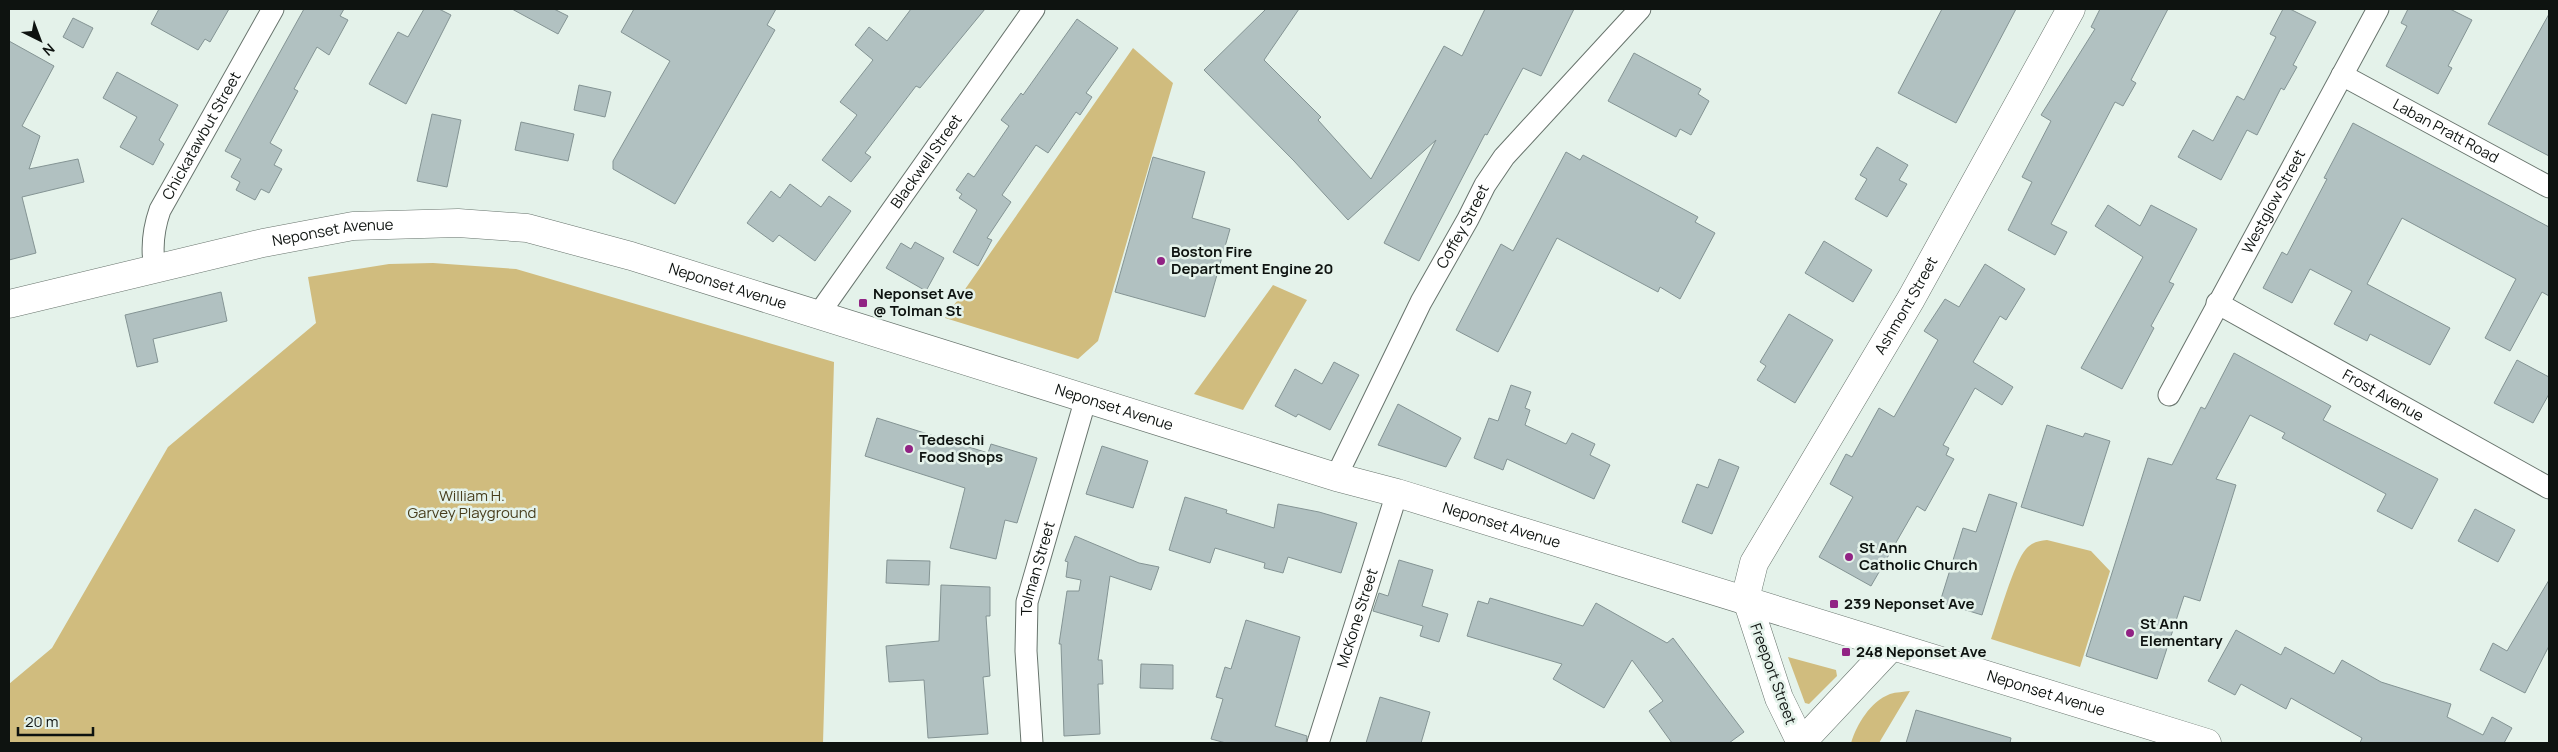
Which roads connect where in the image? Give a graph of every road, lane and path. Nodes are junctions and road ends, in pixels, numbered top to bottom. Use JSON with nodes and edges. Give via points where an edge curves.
{"nodes":[{"id":1,"x":273,"y":9,"type":"edge"},
{"id":2,"x":1034,"y":9,"type":"edge"},
{"id":3,"x":1640,"y":9,"type":"edge"},
{"id":4,"x":2071,"y":9,"type":"edge"},
{"id":5,"x":2378,"y":9,"type":"edge"},
{"id":6,"x":2342,"y":75,"type":"junction"},
{"id":7,"x":2549,"y":187,"type":"edge"},
{"id":8,"x":155,"y":269,"type":"junction"},
{"id":9,"x":2217,"y":303,"type":"junction"},
{"id":10,"x":9,"y":304,"type":"edge"},
{"id":11,"x":818,"y":315,"type":"junction"},
{"id":12,"x":2169,"y":394,"type":"dead end"},
{"id":13,"x":1086,"y":398,"type":"junction"},
{"id":14,"x":1336,"y":477,"type":"junction"},
{"id":15,"x":2549,"y":488,"type":"edge"},
{"id":16,"x":1397,"y":493,"type":"junction"},
{"id":17,"x":1748,"y":603,"type":"junction"},
{"id":18,"x":1891,"y":647,"type":"junction"},
{"id":19,"x":1032,"y":743,"type":"edge"},
{"id":20,"x":1318,"y":743,"type":"edge"},
{"id":21,"x":1801,"y":743,"type":"edge"},
{"id":22,"x":2206,"y":743,"type":"edge"}],
"edges":[{"from":1,"to":8,"type":"street","name":"Chickatawbut Street","via":[[160,210],[153,235]]},
{"from":2,"to":11,"type":"street","name":"Blackwell Street"},
{"from":3,"to":14,"type":"street","name":"Coffey Street","via":[[1504,157],[1485,185],[1421,302]]},
{"from":4,"to":17,"type":"main road","name":"Ashmont Street","via":[[1911,299],[1754,563],[1748,583]]},
{"from":5,"to":6,"type":"street","name":"Westglow Street"},
{"from":6,"to":7,"type":"street","name":"Laban Pratt Road"},
{"from":6,"to":9,"type":"street","name":"Westglow Street"},
{"from":8,"to":10,"type":"main road","name":"Neponset Avenue"},
{"from":8,"to":11,"type":"main road","name":"Neponset Avenue","via":[[354,226],[478,224],[528,228],[632,256]]},
{"from":9,"to":12,"type":"street","name":"Westglow Street"},
{"from":9,"to":15,"type":"street","name":"Frost Avenue"},
{"from":11,"to":13,"type":"main road","name":"Neponset Avenue"},
{"from":13,"to":14,"type":"main road","name":"Neponset Avenue"},
{"from":13,"to":19,"type":"street","name":"Tolman Street","via":[[1027,602],[1026,651]]},
{"from":14,"to":16,"type":"main road","name":"Neponset Avenue"},
{"from":16,"to":17,"type":"main road","name":"Neponset Avenue"},
{"from":16,"to":20,"type":"street","name":"McKone Street"},
{"from":17,"to":18,"type":"main road","name":"Neponset Avenue"},
{"from":17,"to":21,"type":"main road","name":"Freeport Street","via":[[1779,698]]},
{"from":18,"to":21,"type":"main road"},
{"from":18,"to":22,"type":"main road","name":"Neponset Avenue"}]}
